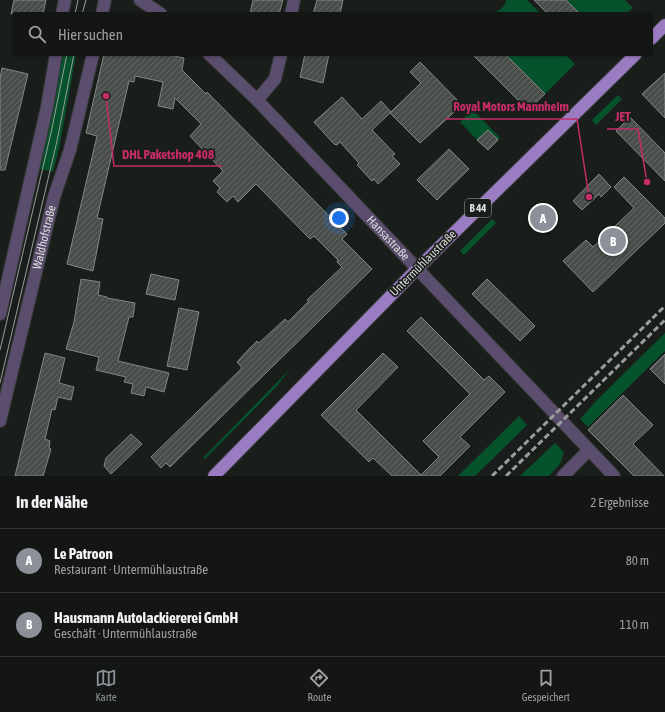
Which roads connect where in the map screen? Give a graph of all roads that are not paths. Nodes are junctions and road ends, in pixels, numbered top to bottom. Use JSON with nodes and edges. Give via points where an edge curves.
{"nodes":[{"id":1,"x":65,"y":0,"type":"edge"},
{"id":2,"x":105,"y":0,"type":"edge"},
{"id":3,"x":140,"y":0,"type":"edge"},
{"id":4,"x":294,"y":0,"type":"edge"},
{"id":5,"x":62,"y":12,"type":"edge"},
{"id":6,"x":102,"y":12,"type":"edge"},
{"id":7,"x":158,"y":12,"type":"edge"},
{"id":8,"x":291,"y":12,"type":"edge"},
{"id":9,"x":665,"y":25,"type":"edge"},
{"id":10,"x":653,"y":37,"type":"edge"},
{"id":11,"x":56,"y":56,"type":"edge"},
{"id":12,"x":93,"y":56,"type":"edge"},
{"id":13,"x":211,"y":56,"type":"edge"},
{"id":14,"x":282,"y":56,"type":"edge"},
{"id":15,"x":634,"y":56,"type":"edge"},
{"id":16,"x":257,"y":100,"type":"junction"},
{"id":17,"x":416,"y":269,"type":"junction"},
{"id":18,"x":0,"y":314,"type":"edge"},
{"id":19,"x":0,"y":421,"type":"edge"},
{"id":20,"x":589,"y":450,"type":"junction"},
{"id":21,"x":214,"y":476,"type":"edge"},
{"id":22,"x":563,"y":476,"type":"edge"},
{"id":23,"x":614,"y":476,"type":"edge"}],
"edges":[{"from":1,"to":5,"type":"street"},
{"from":2,"to":6,"type":"street"},
{"from":3,"to":7,"type":"street"},
{"from":4,"to":8,"type":"street"},
{"from":9,"to":10,"type":"main road"},
{"from":11,"to":18,"type":"street","name":"Waldhofstraße","via":[[47,107]]},
{"from":12,"to":19,"type":"street","name":"Waldhofstraße","via":[[70,150],[54,196]]},
{"from":13,"to":16,"type":"street","name":"Hansastraße"},
{"from":14,"to":16,"type":"street","via":[[276,79]]},
{"from":15,"to":17,"type":"main road","name":"Untermühlaustraße","number":"B 44"},
{"from":16,"to":17,"type":"street","name":"Hansastraße"},
{"from":17,"to":20,"type":"street","name":"Hansastraße"},
{"from":17,"to":21,"type":"main road","name":"Untermühlaustraße","number":"B 44"},
{"from":20,"to":22,"type":"street"},
{"from":20,"to":23,"type":"street","name":"Hansastraße"}]}
